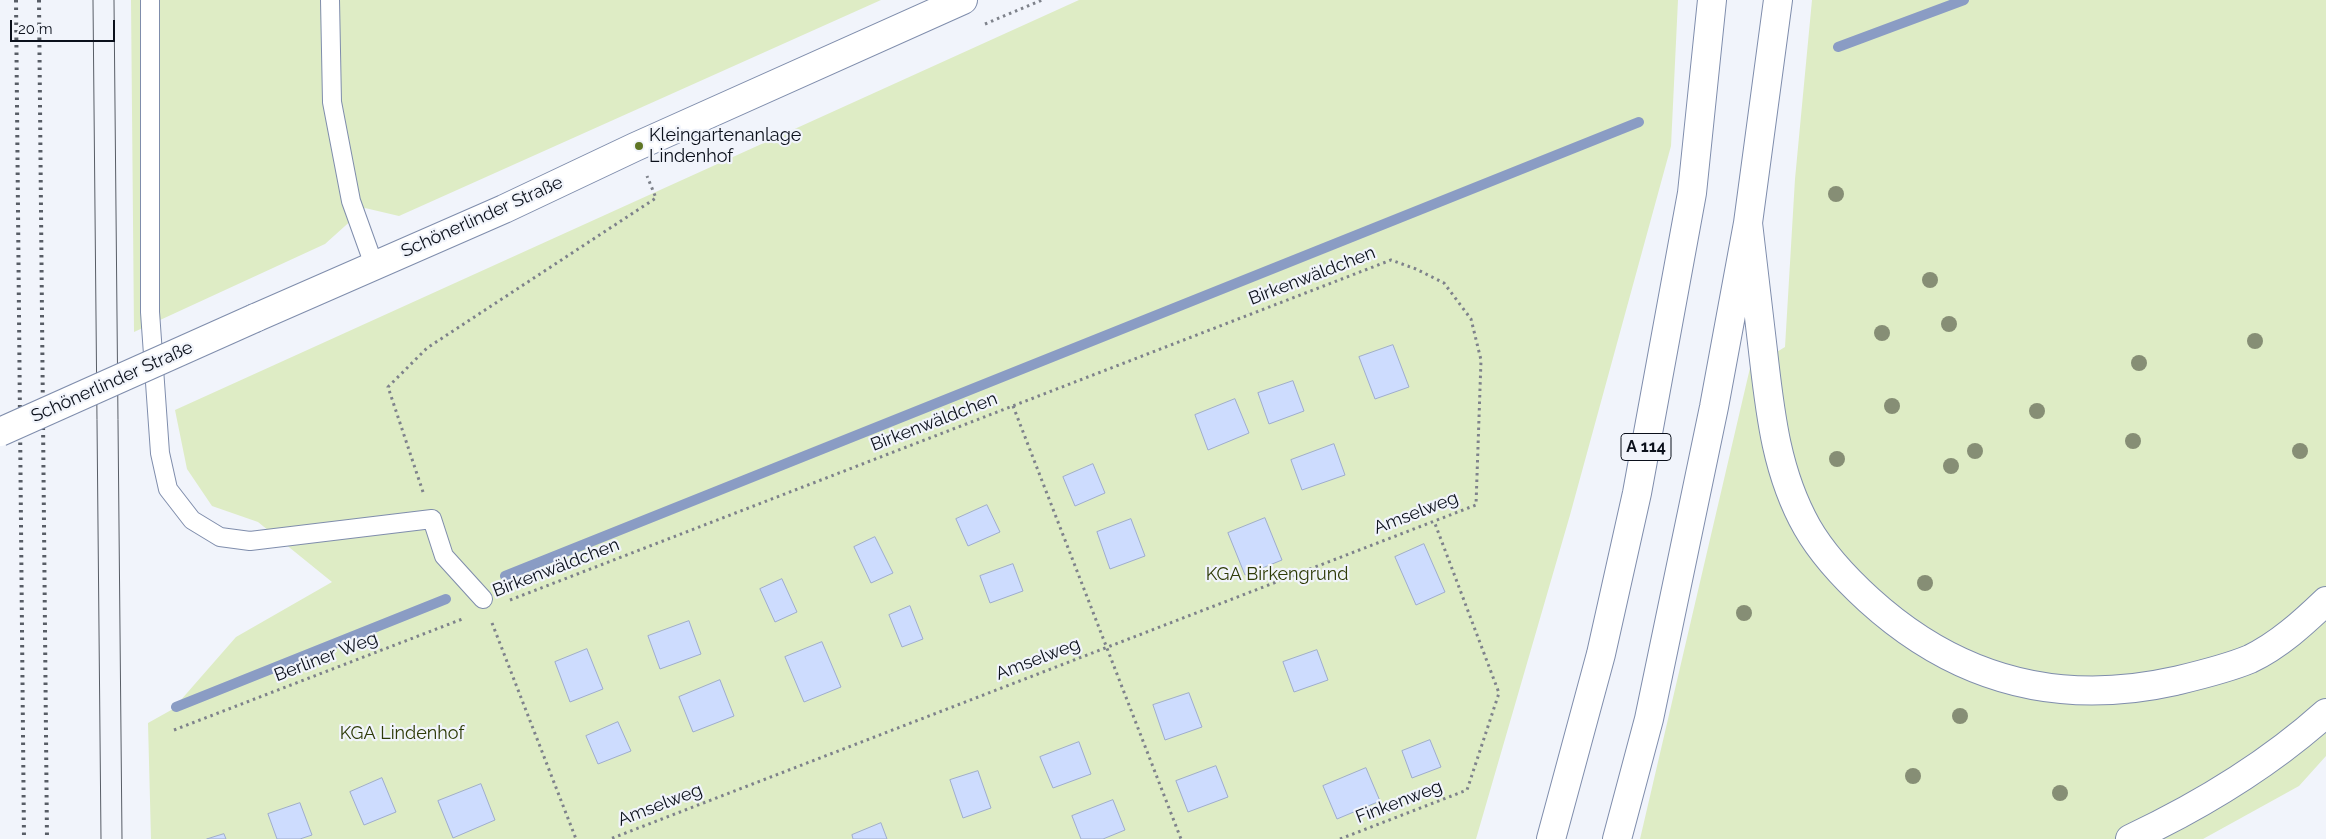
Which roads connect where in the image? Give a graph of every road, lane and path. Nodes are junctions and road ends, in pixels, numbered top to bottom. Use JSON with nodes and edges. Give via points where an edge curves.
{"nodes":[{"id":1,"x":150,"y":0,"type":"edge"},
{"id":2,"x":330,"y":0,"type":"edge"},
{"id":3,"x":963,"y":0,"type":"edge"},
{"id":4,"x":1712,"y":0,"type":"edge"},
{"id":5,"x":1778,"y":0,"type":"edge"},
{"id":6,"x":647,"y":176,"type":"dead end"},
{"id":7,"x":1748,"y":223,"type":"junction"},
{"id":8,"x":374,"y":264,"type":"junction"},
{"id":9,"x":1013,"y":406,"type":"junction"},
{"id":10,"x":0,"y":432,"type":"edge"},
{"id":11,"x":1476,"y":505,"type":"joint"},
{"id":12,"x":432,"y":519,"type":"junction"},
{"id":13,"x":1434,"y":521,"type":"junction"},
{"id":14,"x":2326,"y":601,"type":"edge"},
{"id":15,"x":485,"y":604,"type":"junction"},
{"id":16,"x":1107,"y":647,"type":"junction"},
{"id":17,"x":2326,"y":713,"type":"edge"},
{"id":18,"x":174,"y":730,"type":"dead end"},
{"id":19,"x":576,"y":839,"type":"edge"},
{"id":20,"x":610,"y":839,"type":"edge"},
{"id":21,"x":1180,"y":839,"type":"edge"},
{"id":22,"x":1340,"y":839,"type":"edge"},
{"id":23,"x":1551,"y":839,"type":"edge"},
{"id":24,"x":1617,"y":839,"type":"edge"},
{"id":25,"x":2130,"y":839,"type":"edge"}],
"edges":[{"from":1,"to":12,"type":"lane","via":[[150,312],[160,452],[168,489],[192,520],[220,537],[242,540]]},
{"from":2,"to":8,"type":"lane","via":[[332,102],[351,201]]},
{"from":3,"to":8,"type":"main road","name":"Schönerlinder Straße","via":[[504,209]]},
{"from":4,"to":23,"type":"main road","number":"A 114","via":[[1692,193],[1637,493],[1601,654]]},
{"from":5,"to":7,"type":"main road"},
{"from":6,"to":12,"type":"path","via":[[656,198],[427,348],[388,387]]},
{"from":7,"to":14,"type":"main road","via":[[1770,416],[1779,458],[1792,495],[1808,528],[1845,578],[1898,626],[1960,662],[2000,678],[2068,691],[2108,692],[2197,676],[2250,658],[2294,632]]},
{"from":7,"to":24,"type":"main road","via":[[1714,407],[1649,719]]},
{"from":8,"to":10,"type":"main road","name":"Schönerlinder Straße","bridge":true},
{"from":9,"to":11,"type":"path","name":"Birkenwäldchen","via":[[1391,260],[1444,283],[1471,319],[1481,360]]},
{"from":9,"to":15,"type":"path","name":"Birkenwäldchen"},
{"from":9,"to":16,"type":"path"},
{"from":11,"to":13,"type":"path","name":"Amselweg"},
{"from":12,"to":15,"type":"lane","via":[[444,556]]},
{"from":13,"to":16,"type":"path","name":"Amselweg"},
{"from":13,"to":22,"type":"path","name":"Finkenweg","via":[[1499,694],[1467,790]]},
{"from":15,"to":18,"type":"path","name":"Berliner Weg"},
{"from":15,"to":19,"type":"path"},
{"from":16,"to":20,"type":"path","name":"Amselweg"},
{"from":16,"to":21,"type":"path"},
{"from":17,"to":25,"type":"main road","via":[[2296,740],[2185,813]]}]}
